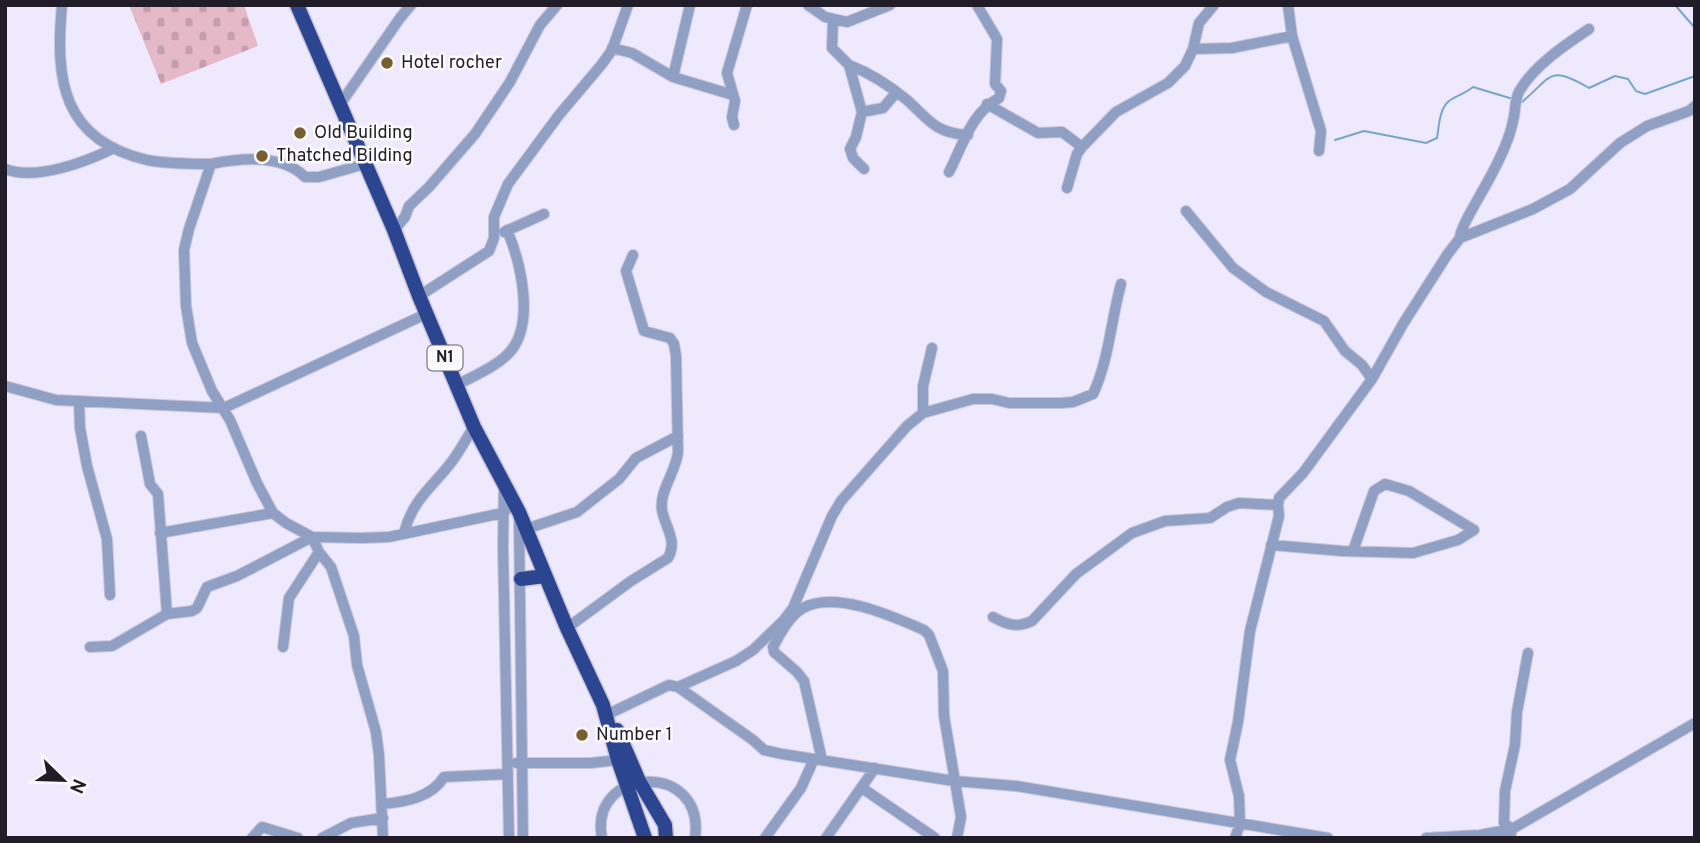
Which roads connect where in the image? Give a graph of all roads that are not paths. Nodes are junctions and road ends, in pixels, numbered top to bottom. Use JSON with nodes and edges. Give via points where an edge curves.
{"nodes":[{"id":1,"x":62,"y":5,"type":"edge"},
{"id":2,"x":297,"y":5,"type":"edge"},
{"id":3,"x":411,"y":5,"type":"edge"},
{"id":4,"x":557,"y":5,"type":"edge"},
{"id":5,"x":628,"y":5,"type":"edge"},
{"id":6,"x":690,"y":5,"type":"edge"},
{"id":7,"x":747,"y":5,"type":"edge"},
{"id":8,"x":808,"y":5,"type":"edge"},
{"id":9,"x":890,"y":5,"type":"edge"},
{"id":10,"x":977,"y":5,"type":"edge"},
{"id":11,"x":1214,"y":5,"type":"edge"},
{"id":12,"x":1288,"y":5,"type":"edge"},
{"id":13,"x":833,"y":19,"type":"junction"},
{"id":14,"x":1588,"y":29,"type":"dead end"},
{"id":15,"x":1292,"y":36,"type":"junction"},
{"id":16,"x":612,"y":48,"type":"junction"},
{"id":17,"x":1193,"y":49,"type":"junction"},
{"id":18,"x":849,"y":65,"type":"junction"},
{"id":19,"x":673,"y":77,"type":"junction"},
{"id":20,"x":896,"y":93,"type":"junction"},
{"id":21,"x":733,"y":95,"type":"junction"},
{"id":22,"x":987,"y":104,"type":"junction"},
{"id":23,"x":339,"y":106,"type":"junction"},
{"id":24,"x":1695,"y":106,"type":"edge"},
{"id":25,"x":862,"y":112,"type":"junction"},
{"id":26,"x":734,"y":125,"type":"dead end"},
{"id":27,"x":968,"y":135,"type":"junction"},
{"id":28,"x":1082,"y":147,"type":"junction"},
{"id":29,"x":114,"y":148,"type":"junction"},
{"id":30,"x":1319,"y":151,"type":"dead end"},
{"id":31,"x":211,"y":164,"type":"junction"},
{"id":32,"x":365,"y":164,"type":"junction"},
{"id":33,"x":864,"y":169,"type":"dead end"},
{"id":34,"x":5,"y":170,"type":"edge"},
{"id":35,"x":949,"y":173,"type":"dead end"},
{"id":36,"x":1068,"y":188,"type":"dead end"},
{"id":37,"x":1186,"y":211,"type":"dead end"},
{"id":38,"x":544,"y":214,"type":"dead end"},
{"id":39,"x":394,"y":230,"type":"junction"},
{"id":40,"x":507,"y":230,"type":"junction"},
{"id":41,"x":494,"y":238,"type":"junction"},
{"id":42,"x":1460,"y":238,"type":"junction"},
{"id":43,"x":633,"y":255,"type":"dead end"},
{"id":44,"x":1121,"y":284,"type":"dead end"},
{"id":45,"x":419,"y":296,"type":"junction"},
{"id":46,"x":426,"y":314,"type":"junction"},
{"id":47,"x":932,"y":348,"type":"dead end"},
{"id":48,"x":1372,"y":379,"type":"junction"},
{"id":49,"x":457,"y":385,"type":"junction"},
{"id":50,"x":5,"y":386,"type":"edge"},
{"id":51,"x":79,"y":401,"type":"junction"},
{"id":52,"x":224,"y":408,"type":"junction"},
{"id":53,"x":923,"y":413,"type":"junction"},
{"id":54,"x":474,"y":426,"type":"junction"},
{"id":55,"x":141,"y":436,"type":"dead end"},
{"id":56,"x":678,"y":436,"type":"junction"},
{"id":57,"x":505,"y":482,"type":"junction"},
{"id":58,"x":1278,"y":505,"type":"junction"},
{"id":59,"x":517,"y":507,"type":"junction"},
{"id":60,"x":274,"y":513,"type":"junction"},
{"id":61,"x":503,"y":513,"type":"junction"},
{"id":62,"x":526,"y":529,"type":"junction"},
{"id":63,"x":160,"y":533,"type":"junction"},
{"id":64,"x":404,"y":533,"type":"junction"},
{"id":65,"x":312,"y":537,"type":"junction"},
{"id":66,"x":1271,"y":545,"type":"junction"},
{"id":67,"x":1353,"y":551,"type":"junction"},
{"id":68,"x":319,"y":552,"type":"junction"},
{"id":69,"x":545,"y":576,"type":"junction"},
{"id":70,"x":521,"y":579,"type":"junction"},
{"id":71,"x":110,"y":596,"type":"dead end"},
{"id":72,"x":166,"y":614,"type":"junction"},
{"id":73,"x":993,"y":617,"type":"dead end"},
{"id":74,"x":567,"y":628,"type":"junction"},
{"id":75,"x":90,"y":647,"type":"dead end"},
{"id":76,"x":283,"y":647,"type":"dead end"},
{"id":77,"x":1528,"y":653,"type":"dead end"},
{"id":78,"x":678,"y":687,"type":"junction"},
{"id":79,"x":606,"y":712,"type":"junction"},
{"id":80,"x":507,"y":723,"type":"junction"},
{"id":81,"x":520,"y":723,"type":"junction"},
{"id":82,"x":1695,"y":723,"type":"edge"},
{"id":83,"x":818,"y":759,"type":"junction"},
{"id":84,"x":618,"y":760,"type":"junction"},
{"id":85,"x":509,"y":763,"type":"junction"},
{"id":86,"x":522,"y":763,"type":"junction"},
{"id":87,"x":875,"y":768,"type":"junction"},
{"id":88,"x":508,"y":775,"type":"junction"},
{"id":89,"x":954,"y":781,"type":"junction"},
{"id":90,"x":632,"y":783,"type":"junction"},
{"id":91,"x":862,"y":788,"type":"junction"},
{"id":92,"x":383,"y":804,"type":"junction"},
{"id":93,"x":661,"y":816,"type":"junction"},
{"id":94,"x":383,"y":818,"type":"junction"},
{"id":95,"x":640,"y":821,"type":"junction"},
{"id":96,"x":1240,"y":824,"type":"junction"},
{"id":97,"x":1511,"y":833,"type":"edge"},
{"id":98,"x":509,"y":836,"type":"edge"},
{"id":99,"x":523,"y":836,"type":"edge"},
{"id":100,"x":930,"y":836,"type":"edge"},
{"id":101,"x":252,"y":838,"type":"edge"},
{"id":102,"x":298,"y":838,"type":"edge"},
{"id":103,"x":322,"y":838,"type":"edge"},
{"id":104,"x":383,"y":838,"type":"edge"},
{"id":105,"x":602,"y":838,"type":"edge"},
{"id":106,"x":645,"y":838,"type":"edge"},
{"id":107,"x":666,"y":838,"type":"edge"},
{"id":108,"x":695,"y":838,"type":"edge"},
{"id":109,"x":765,"y":838,"type":"edge"},
{"id":110,"x":826,"y":838,"type":"edge"},
{"id":111,"x":957,"y":838,"type":"edge"},
{"id":112,"x":1235,"y":838,"type":"edge"},
{"id":113,"x":1328,"y":838,"type":"edge"},
{"id":114,"x":1426,"y":838,"type":"edge"}],
"edges":[{"from":1,"to":29,"type":"street","via":[[60,63],[68,98],[78,121]]},
{"from":2,"to":23,"type":"highway","number":"N1"},
{"from":3,"to":23,"type":"street"},
{"from":4,"to":39,"type":"street","via":[[540,25],[482,123],[409,206]]},
{"from":5,"to":16,"type":"street"},
{"from":6,"to":19,"type":"street"},
{"from":7,"to":21,"type":"street","via":[[727,73]]},
{"from":8,"to":13,"type":"street"},
{"from":9,"to":13,"type":"street","via":[[847,22]]},
{"from":10,"to":22,"type":"street","via":[[997,38],[995,84],[1001,92]]},
{"from":11,"to":17,"type":"street","via":[[1199,23]]},
{"from":12,"to":15,"type":"street"},
{"from":13,"to":18,"type":"street","via":[[832,48]]},
{"from":14,"to":42,"type":"street","via":[[1554,52],[1520,90],[1498,162]]},
{"from":15,"to":17,"type":"street","via":[[1232,48]]},
{"from":15,"to":30,"type":"street","via":[[1321,131]]},
{"from":16,"to":19,"type":"street","via":[[632,53]]},
{"from":16,"to":41,"type":"street","via":[[508,184],[494,217]]},
{"from":17,"to":28,"type":"street","via":[[1171,80],[1116,111]]},
{"from":18,"to":20,"type":"street","via":[[870,73]]},
{"from":18,"to":25,"type":"street"},
{"from":19,"to":21,"type":"street"},
{"from":20,"to":25,"type":"street","via":[[883,108]]},
{"from":20,"to":27,"type":"street","via":[[935,127]]},
{"from":21,"to":26,"type":"street"},
{"from":22,"to":27,"type":"street"},
{"from":22,"to":28,"type":"street","via":[[1038,133],[1062,132]]},
{"from":23,"to":32,"type":"highway","number":"N1"},
{"from":24,"to":42,"type":"street","via":[[1620,143],[1570,189]]},
{"from":25,"to":33,"type":"street","via":[[850,149]]},
{"from":27,"to":35,"type":"street"},
{"from":28,"to":36,"type":"street"},
{"from":29,"to":31,"type":"street","via":[[147,160]]},
{"from":29,"to":34,"type":"street","via":[[68,167],[29,174]]},
{"from":31,"to":32,"type":"street","via":[[251,159],[297,170],[305,177]]},
{"from":31,"to":52,"type":"street","via":[[189,229],[184,277],[192,343]]},
{"from":32,"to":39,"type":"highway","number":"N1"},
{"from":37,"to":48,"type":"street","via":[[1233,268],[1266,292],[1324,321]]},
{"from":38,"to":40,"type":"street"},
{"from":39,"to":45,"type":"highway","number":"N1"},
{"from":40,"to":41,"type":"street"},
{"from":40,"to":49,"type":"street","via":[[523,291],[523,324],[508,354]]},
{"from":41,"to":45,"type":"street","via":[[486,255]]},
{"from":42,"to":48,"type":"street"},
{"from":43,"to":56,"type":"street","via":[[626,271],[641,325],[647,333],[665,335],[674,344]]},
{"from":44,"to":53,"type":"street","via":[[1109,347],[1093,394],[1062,403],[973,399]]},
{"from":45,"to":46,"type":"highway","number":"N1"},
{"from":46,"to":49,"type":"highway","number":"N1"},
{"from":46,"to":52,"type":"street"},
{"from":47,"to":53,"type":"street","via":[[923,386]]},
{"from":48,"to":58,"type":"street"},
{"from":49,"to":54,"type":"highway","number":"N1"},
{"from":50,"to":51,"type":"street","via":[[36,396]]},
{"from":51,"to":52,"type":"street"},
{"from":51,"to":71,"type":"street","via":[[87,466],[107,540]]},
{"from":52,"to":60,"type":"street"},
{"from":53,"to":78,"type":"street","via":[[841,501],[784,620],[736,662]]},
{"from":54,"to":57,"type":"highway","number":"N1"},
{"from":54,"to":64,"type":"street","via":[[453,460],[430,484]]},
{"from":55,"to":63,"type":"street","via":[[150,484],[158,494]]},
{"from":56,"to":62,"type":"street","via":[[636,458],[619,479],[577,512]]},
{"from":56,"to":74,"type":"street","via":[[677,467],[662,496],[673,545],[668,558]]},
{"from":57,"to":59,"type":"highway","number":"N1"},
{"from":57,"to":61,"type":"street"},
{"from":58,"to":66,"type":"street"},
{"from":58,"to":73,"type":"street","via":[[1239,503],[1210,518],[1165,521],[1132,533],[1076,574],[1032,621],[1007,625]]},
{"from":59,"to":61,"type":"street"},
{"from":59,"to":62,"type":"highway","number":"N1"},
{"from":59,"to":70,"type":"street"},
{"from":60,"to":63,"type":"street"},
{"from":60,"to":65,"type":"street"},
{"from":61,"to":64,"type":"street"},
{"from":61,"to":80,"type":"street"},
{"from":62,"to":69,"type":"highway","number":"N1"},
{"from":63,"to":72,"type":"street"},
{"from":64,"to":65,"type":"street"},
{"from":65,"to":68,"type":"street"},
{"from":65,"to":72,"type":"street","via":[[207,587],[192,611]]},
{"from":66,"to":67,"type":"street"},
{"from":66,"to":96,"type":"street","via":[[1250,631],[1230,760]]},
{"from":67,"to":67,"type":"street","via":[[1413,554],[1474,530],[1409,491],[1385,484],[1374,491]]},
{"from":68,"to":76,"type":"street","via":[[289,598]]},
{"from":68,"to":92,"type":"street","via":[[331,568],[354,636],[357,665],[376,732]]},
{"from":69,"to":70,"type":"highway"},
{"from":69,"to":74,"type":"highway","number":"N1"},
{"from":70,"to":81,"type":"street"},
{"from":72,"to":75,"type":"street","via":[[112,646]]},
{"from":74,"to":79,"type":"highway","number":"N1"},
{"from":77,"to":97,"type":"street","via":[[1503,806],[1504,823]]},
{"from":78,"to":79,"type":"street","via":[[669,685]]},
{"from":78,"to":83,"type":"street","via":[[764,750]]},
{"from":79,"to":84,"type":"highway","number":"N1"},
{"from":79,"to":90,"type":"highway","number":"N1"},
{"from":80,"to":81,"type":"street"},
{"from":80,"to":85,"type":"street"},
{"from":81,"to":86,"type":"street"},
{"from":82,"to":97,"type":"street"},
{"from":83,"to":87,"type":"street"},
{"from":83,"to":89,"type":"street","via":[[804,681],[773,647],[804,608],[860,605],[929,635],[943,671]]},
{"from":83,"to":109,"type":"street"},
{"from":84,"to":86,"type":"street"},
{"from":84,"to":90,"type":"highway","number":"N1"},
{"from":85,"to":86,"type":"street"},
{"from":85,"to":88,"type":"street"},
{"from":86,"to":99,"type":"street"},
{"from":87,"to":89,"type":"street"},
{"from":87,"to":91,"type":"street"},
{"from":88,"to":92,"type":"street","via":[[444,777],[421,797]]},
{"from":88,"to":98,"type":"street"},
{"from":89,"to":96,"type":"street","via":[[1016,786]]},
{"from":89,"to":111,"type":"street","via":[[961,817]]},
{"from":90,"to":93,"type":"highway","number":"N1"},
{"from":90,"to":95,"type":"highway","number":"N1"},
{"from":90,"to":105,"type":"street","via":[[616,793],[604,811]]},
{"from":90,"to":108,"type":"street","via":[[663,782],[675,788],[692,809]]},
{"from":91,"to":100,"type":"street"},
{"from":91,"to":110,"type":"street"},
{"from":92,"to":94,"type":"street"},
{"from":93,"to":95,"type":"highway"},
{"from":93,"to":107,"type":"highway","number":"N1"},
{"from":94,"to":103,"type":"street","via":[[351,823]]},
{"from":94,"to":104,"type":"street"},
{"from":95,"to":106,"type":"highway","number":"N1"},
{"from":96,"to":112,"type":"street"},
{"from":96,"to":113,"type":"street"},
{"from":97,"to":114,"type":"street"},
{"from":98,"to":99,"type":"street"},
{"from":101,"to":102,"type":"street","via":[[262,827]]}]}
